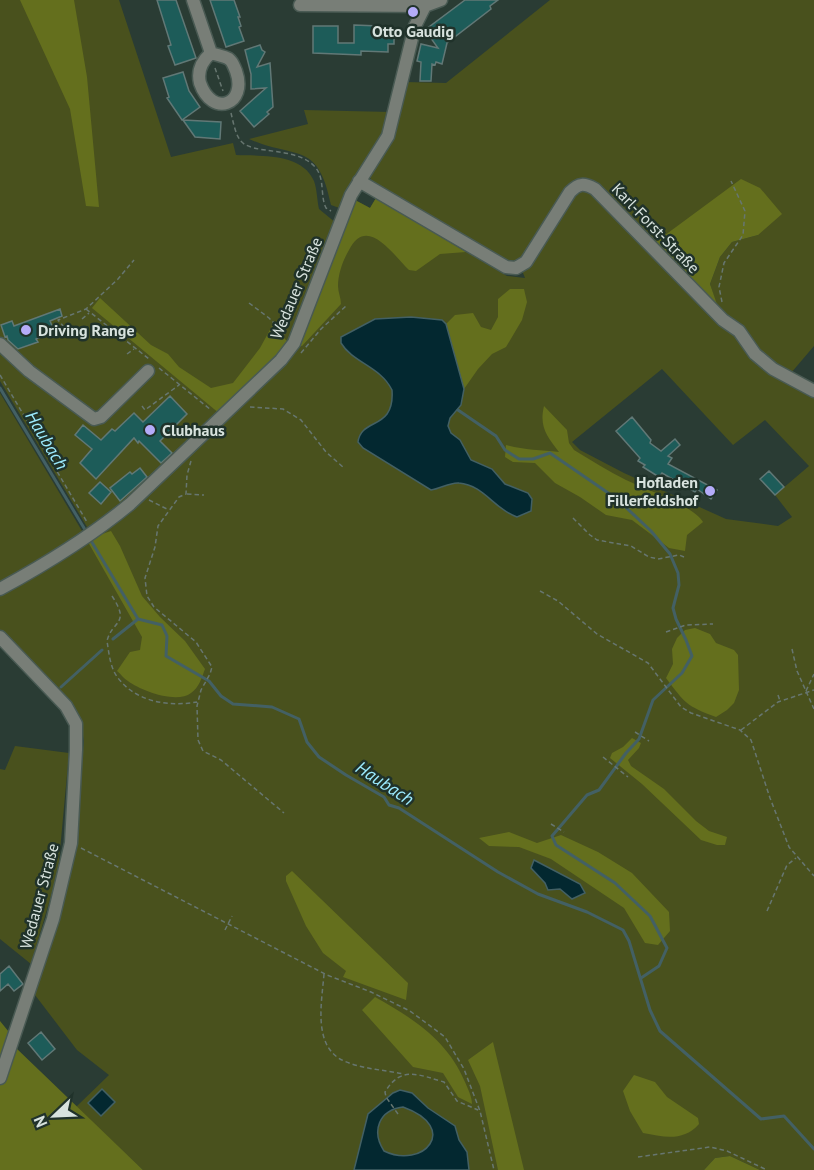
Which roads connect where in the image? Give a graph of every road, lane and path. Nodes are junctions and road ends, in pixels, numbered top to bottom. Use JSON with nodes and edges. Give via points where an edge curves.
{"nodes":[{"id":1,"x":193,"y":0,"type":"edge"},
{"id":2,"x":441,"y":0,"type":"edge"},
{"id":3,"x":328,"y":2,"type":"edge"},
{"id":4,"x":300,"y":5,"type":"dead end"},
{"id":5,"x":425,"y":6,"type":"junction"},
{"id":6,"x":211,"y":53,"type":"dead end"},
{"id":7,"x":249,"y":146,"type":"dead end"},
{"id":8,"x":359,"y":181,"type":"junction"},
{"id":9,"x":731,"y":181,"type":"dead end"},
{"id":10,"x":343,"y":216,"type":"junction"},
{"id":11,"x":134,"y":260,"type":"dead end"},
{"id":12,"x":249,"y":303,"type":"dead end"},
{"id":13,"x":346,"y":306,"type":"dead end"},
{"id":14,"x":89,"y":312,"type":"dead end"},
{"id":15,"x":82,"y":319,"type":"dead end"},
{"id":16,"x":723,"y":320,"type":"junction"},
{"id":17,"x":111,"y":329,"type":"dead end"},
{"id":18,"x":69,"y":333,"type":"dead end"},
{"id":19,"x":104,"y":337,"type":"dead end"},
{"id":20,"x":0,"y":344,"type":"edge"},
{"id":21,"x":134,"y":348,"type":"dead end"},
{"id":22,"x":297,"y":349,"type":"junction"},
{"id":23,"x":127,"y":354,"type":"dead end"},
{"id":24,"x":148,"y":371,"type":"dead end"},
{"id":25,"x":0,"y":375,"type":"edge"},
{"id":26,"x":180,"y":385,"type":"dead end"},
{"id":27,"x":814,"y":391,"type":"edge"},
{"id":28,"x":253,"y":400,"type":"dead end"},
{"id":29,"x":142,"y":406,"type":"dead end"},
{"id":30,"x":196,"y":455,"type":"dead end"},
{"id":31,"x":344,"y":468,"type":"dead end"},
{"id":32,"x":186,"y":494,"type":"junction"},
{"id":33,"x":204,"y":495,"type":"dead end"},
{"id":34,"x":139,"y":496,"type":"junction"},
{"id":35,"x":170,"y":510,"type":"junction"},
{"id":36,"x":573,"y":518,"type":"dead end"},
{"id":37,"x":89,"y":536,"type":"junction"},
{"id":38,"x":684,"y":556,"type":"dead end"},
{"id":39,"x":0,"y":589,"type":"edge"},
{"id":40,"x":540,"y":591,"type":"dead end"},
{"id":41,"x":112,"y":596,"type":"dead end"},
{"id":42,"x":713,"y":624,"type":"dead end"},
{"id":43,"x":666,"y":632,"type":"dead end"},
{"id":44,"x":0,"y":637,"type":"edge"},
{"id":45,"x":792,"y":649,"type":"dead end"},
{"id":46,"x":814,"y":674,"type":"edge"},
{"id":47,"x":814,"y":690,"type":"edge"},
{"id":48,"x":806,"y":692,"type":"junction"},
{"id":49,"x":778,"y":695,"type":"dead end"},
{"id":50,"x":780,"y":701,"type":"junction"},
{"id":51,"x":198,"y":702,"type":"junction"},
{"id":52,"x":814,"y":709,"type":"edge"},
{"id":53,"x":740,"y":730,"type":"junction"},
{"id":54,"x":635,"y":732,"type":"dead end"},
{"id":55,"x":649,"y":741,"type":"dead end"},
{"id":56,"x":603,"y":757,"type":"dead end"},
{"id":57,"x":628,"y":777,"type":"dead end"},
{"id":58,"x":284,"y":813,"type":"dead end"},
{"id":59,"x":551,"y":824,"type":"dead end"},
{"id":60,"x":564,"y":832,"type":"dead end"},
{"id":61,"x":71,"y":843,"type":"junction"},
{"id":62,"x":797,"y":858,"type":"junction"},
{"id":63,"x":814,"y":876,"type":"edge"},
{"id":64,"x":767,"y":911,"type":"dead end"},
{"id":65,"x":232,"y":916,"type":"dead end"},
{"id":66,"x":228,"y":924,"type":"junction"},
{"id":67,"x":225,"y":930,"type":"dead end"},
{"id":68,"x":324,"y":973,"type":"junction"},
{"id":69,"x":404,"y":1074,"type":"junction"},
{"id":70,"x":0,"y":1078,"type":"edge"},
{"id":71,"x":480,"y":1111,"type":"junction"},
{"id":72,"x":398,"y":1113,"type":"dead end"},
{"id":73,"x":638,"y":1157,"type":"dead end"},
{"id":74,"x":494,"y":1170,"type":"edge"},
{"id":75,"x":767,"y":1170,"type":"edge"}],
"edges":[{"from":1,"to":6,"type":"street"},
{"from":2,"to":5,"type":"street"},
{"from":3,"to":4,"type":"street"},
{"from":3,"to":5,"type":"street"},
{"from":5,"to":8,"type":"street","name":"Wedauer Straße","via":[[415,26],[388,136]]},
{"from":7,"to":10,"type":"path","via":[[300,155],[317,169],[326,208]]},
{"from":8,"to":10,"type":"street","name":"Wedauer Straße"},
{"from":8,"to":16,"type":"street","name":"Karl-Forst-Straße","via":[[506,267],[516,268],[526,261],[570,192],[576,185],[585,184],[595,189]]},
{"from":9,"to":16,"type":"path","via":[[745,211],[743,235],[724,263],[720,279]]},
{"from":10,"to":22,"type":"street","name":"Wedauer Straße"},
{"from":11,"to":18,"type":"path","via":[[86,309],[58,320]]},
{"from":12,"to":22,"type":"path","via":[[269,318]]},
{"from":13,"to":22,"type":"path"},
{"from":14,"to":15,"type":"path"},
{"from":16,"to":27,"type":"street","name":"Karl-Forst-Straße","via":[[739,330],[773,369]]},
{"from":17,"to":19,"type":"path"},
{"from":20,"to":24,"type":"street","via":[[29,371],[94,419],[101,417]]},
{"from":21,"to":23,"type":"path"},
{"from":22,"to":34,"type":"street","name":"Wedauer Straße"},
{"from":25,"to":37,"type":"path"},
{"from":26,"to":29,"type":"path","via":[[146,410]]},
{"from":28,"to":31,"type":"path","via":[[245,407],[283,409],[301,420]]},
{"from":30,"to":32,"type":"path","via":[[187,475]]},
{"from":32,"to":33,"type":"path"},
{"from":32,"to":35,"type":"path"},
{"from":34,"to":35,"type":"path"},
{"from":34,"to":37,"type":"street","name":"Wedauer Straße"},
{"from":35,"to":51,"type":"path","via":[[158,526],[145,578],[147,596],[154,607],[196,642],[212,667]]},
{"from":36,"to":38,"type":"path","via":[[597,540],[631,546],[649,557]]},
{"from":37,"to":39,"type":"street","name":"Wedauer Straße"},
{"from":40,"to":53,"type":"path","via":[[597,634],[648,663],[681,707]]},
{"from":41,"to":51,"type":"path","via":[[120,618],[106,641],[117,678],[150,700],[181,705]]},
{"from":42,"to":43,"type":"path","via":[[686,625]]},
{"from":44,"to":61,"type":"street","name":"Wedauer Straße","via":[[66,706],[76,724]]},
{"from":45,"to":48,"type":"path"},
{"from":46,"to":48,"type":"path"},
{"from":47,"to":48,"type":"path"},
{"from":48,"to":50,"type":"path"},
{"from":48,"to":52,"type":"path"},
{"from":49,"to":50,"type":"path"},
{"from":50,"to":53,"type":"path"},
{"from":51,"to":58,"type":"path","via":[[198,740],[203,751],[221,760]]},
{"from":53,"to":62,"type":"path","via":[[751,740],[780,827]]},
{"from":54,"to":55,"type":"path"},
{"from":56,"to":57,"type":"path"},
{"from":59,"to":60,"type":"path"},
{"from":61,"to":66,"type":"path"},
{"from":61,"to":70,"type":"street","name":"Wedauer Straße","via":[[53,919]]},
{"from":62,"to":63,"type":"path"},
{"from":62,"to":64,"type":"path","via":[[787,865]]},
{"from":65,"to":66,"type":"path"},
{"from":66,"to":67,"type":"path"},
{"from":66,"to":68,"type":"path"},
{"from":68,"to":69,"type":"path","via":[[322,1029],[332,1052],[352,1064]]},
{"from":68,"to":71,"type":"path","via":[[410,1011],[445,1037],[464,1069]]},
{"from":69,"to":71,"type":"path","via":[[444,1082],[457,1101]]},
{"from":69,"to":72,"type":"path","via":[[386,1092]]},
{"from":71,"to":74,"type":"path"},
{"from":73,"to":75,"type":"path","via":[[710,1147]]}]}
